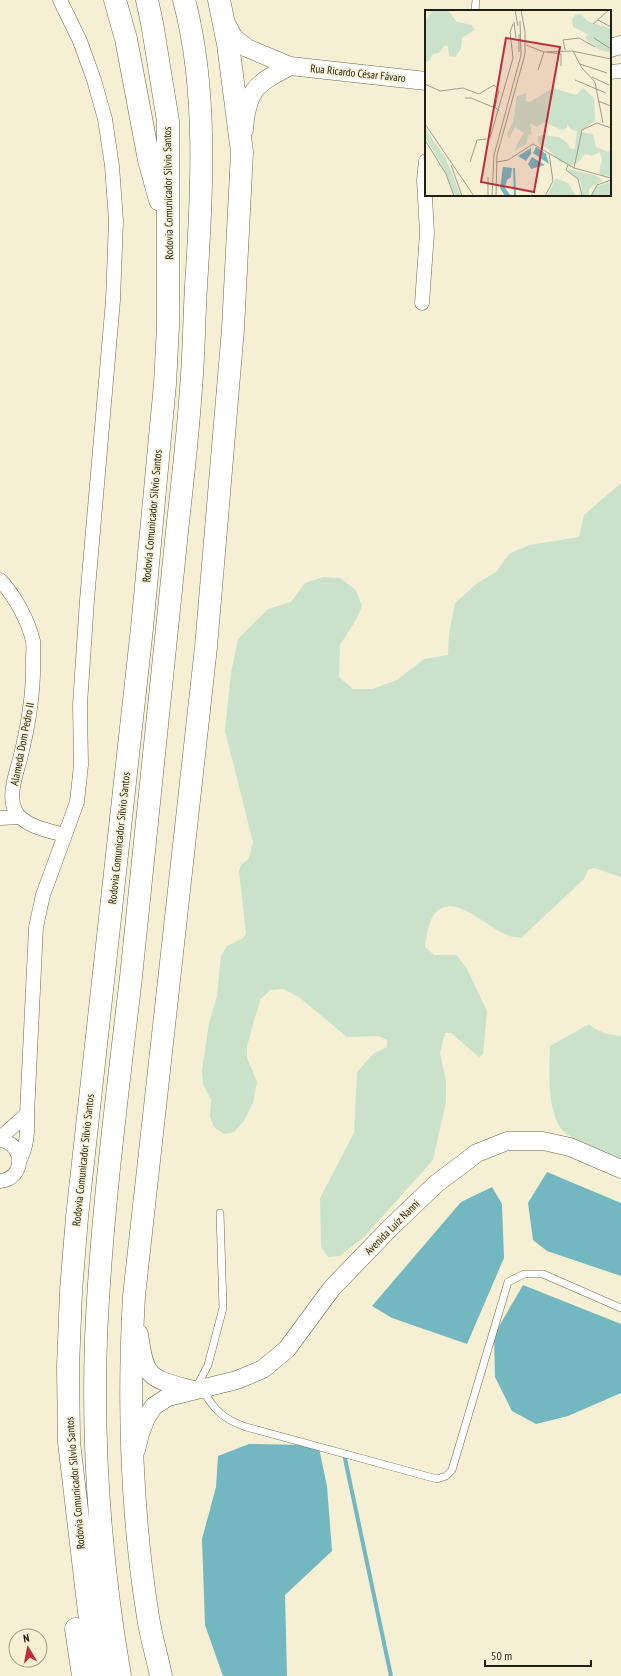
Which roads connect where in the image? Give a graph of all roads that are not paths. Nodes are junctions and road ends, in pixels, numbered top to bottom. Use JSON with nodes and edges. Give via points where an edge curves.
{"nodes":[{"id":1,"x":60,"y":0,"type":"edge"},
{"id":2,"x":115,"y":0,"type":"edge"},
{"id":3,"x":147,"y":0,"type":"edge"},
{"id":4,"x":184,"y":0,"type":"edge"},
{"id":5,"x":219,"y":0,"type":"edge"},
{"id":6,"x":476,"y":0,"type":"edge"},
{"id":7,"x":475,"y":10,"type":"edge"},
{"id":8,"x":621,"y":45,"type":"edge"},
{"id":9,"x":611,"y":48,"type":"edge"},
{"id":10,"x":290,"y":66,"type":"junction"},
{"id":11,"x":425,"y":81,"type":"edge"},
{"id":12,"x":242,"y":152,"type":"junction"},
{"id":13,"x":425,"y":170,"type":"edge"},
{"id":14,"x":169,"y":265,"type":"junction"},
{"id":15,"x":422,"y":303,"type":"dead end"},
{"id":16,"x":0,"y":580,"type":"edge"},
{"id":17,"x":20,"y":816,"type":"junction"},
{"id":18,"x":0,"y":818,"type":"edge"},
{"id":19,"x":65,"y":835,"type":"junction"},
{"id":20,"x":27,"y":1114,"type":"junction"},
{"id":21,"x":0,"y":1139,"type":"edge"},
{"id":22,"x":19,"y":1162,"type":"junction"},
{"id":23,"x":621,"y":1170,"type":"edge"},
{"id":24,"x":0,"y":1181,"type":"edge"},
{"id":25,"x":220,"y":1213,"type":"dead end"},
{"id":26,"x":134,"y":1296,"type":"junction"},
{"id":27,"x":621,"y":1308,"type":"edge"},
{"id":28,"x":198,"y":1389,"type":"junction"},
{"id":29,"x":69,"y":1442,"type":"junction"},
{"id":30,"x":132,"y":1470,"type":"junction"},
{"id":31,"x":83,"y":1676,"type":"edge"},
{"id":32,"x":99,"y":1676,"type":"edge"},
{"id":33,"x":120,"y":1676,"type":"edge"},
{"id":34,"x":161,"y":1676,"type":"edge"}],
"edges":[{"from":1,"to":19,"type":"street","via":[[80,41],[105,119],[116,221],[112,308],[80,704],[81,765],[77,802]]},
{"from":2,"to":14,"type":"highway","via":[[126,39],[149,160],[159,195]]},
{"from":3,"to":14,"type":"highway","name":"Rodovia Comunicador Silvio Santos","via":[[168,121]]},
{"from":4,"to":33,"type":"highway","name":"Rodovia Comunicador Silvio Santos","via":[[198,82],[201,171],[191,387],[116,1112],[96,1343],[96,1414],[102,1549]]},
{"from":5,"to":10,"type":"street","name":"Rua Ricardo César Fávaro","via":[[234,38],[246,48]]},
{"from":5,"to":12,"type":"highway","via":[[228,44]]},
{"from":6,"to":7,"type":"lane"},
{"from":8,"to":9,"type":"street"},
{"from":10,"to":11,"type":"street","name":"Rua Ricardo César Fávaro"},
{"from":10,"to":12,"type":"street","via":[[264,80],[255,89],[247,104]]},
{"from":12,"to":26,"type":"highway","via":[[233,329],[206,647]]},
{"from":13,"to":15,"type":"street","via":[[427,233]]},
{"from":14,"to":29,"type":"highway","name":"Rodovia Comunicador Silvio Santos","via":[[165,384],[142,628],[77,1217],[68,1367]]},
{"from":16,"to":17,"type":"street","name":"Alameda Dom Pedro II","via":[[22,611],[33,642],[34,676],[26,735],[14,783],[13,803]]},
{"from":17,"to":18,"type":"street"},
{"from":17,"to":19,"type":"street","via":[[38,828]]},
{"from":19,"to":20,"type":"street","via":[[36,927]]},
{"from":20,"to":21,"type":"street"},
{"from":20,"to":22,"type":"street","via":[[27,1139]]},
{"from":21,"to":22,"type":"street","via":[[16,1149]]},
{"from":22,"to":24,"type":"street","via":[[14,1174]]},
{"from":23,"to":28,"type":"street","name":"Avenida Luiz Nanni","via":[[570,1147],[542,1141],[508,1141],[477,1153],[436,1184],[390,1228],[332,1288],[287,1349],[263,1369],[237,1380]]},
{"from":25,"to":28,"type":"lane","via":[[223,1308],[208,1365]]},
{"from":26,"to":28,"type":"street","name":"Avenida Luiz Nanni","via":[[142,1357],[147,1370],[155,1378]]},
{"from":26,"to":30,"type":"highway","via":[[130,1390]]},
{"from":27,"to":28,"type":"lane","via":[[543,1274],[524,1274],[508,1282],[452,1470],[446,1476],[437,1479],[230,1422]]},
{"from":28,"to":30,"type":"street","name":"Avenida Luiz Nanni","via":[[168,1396],[154,1406],[140,1434]]},
{"from":29,"to":31,"type":"highway","via":[[73,1609]]},
{"from":29,"to":32,"type":"highway","name":"Rodovia Comunicador Silvio Santos"},
{"from":30,"to":34,"type":"highway","via":[[148,1618]]}]}
